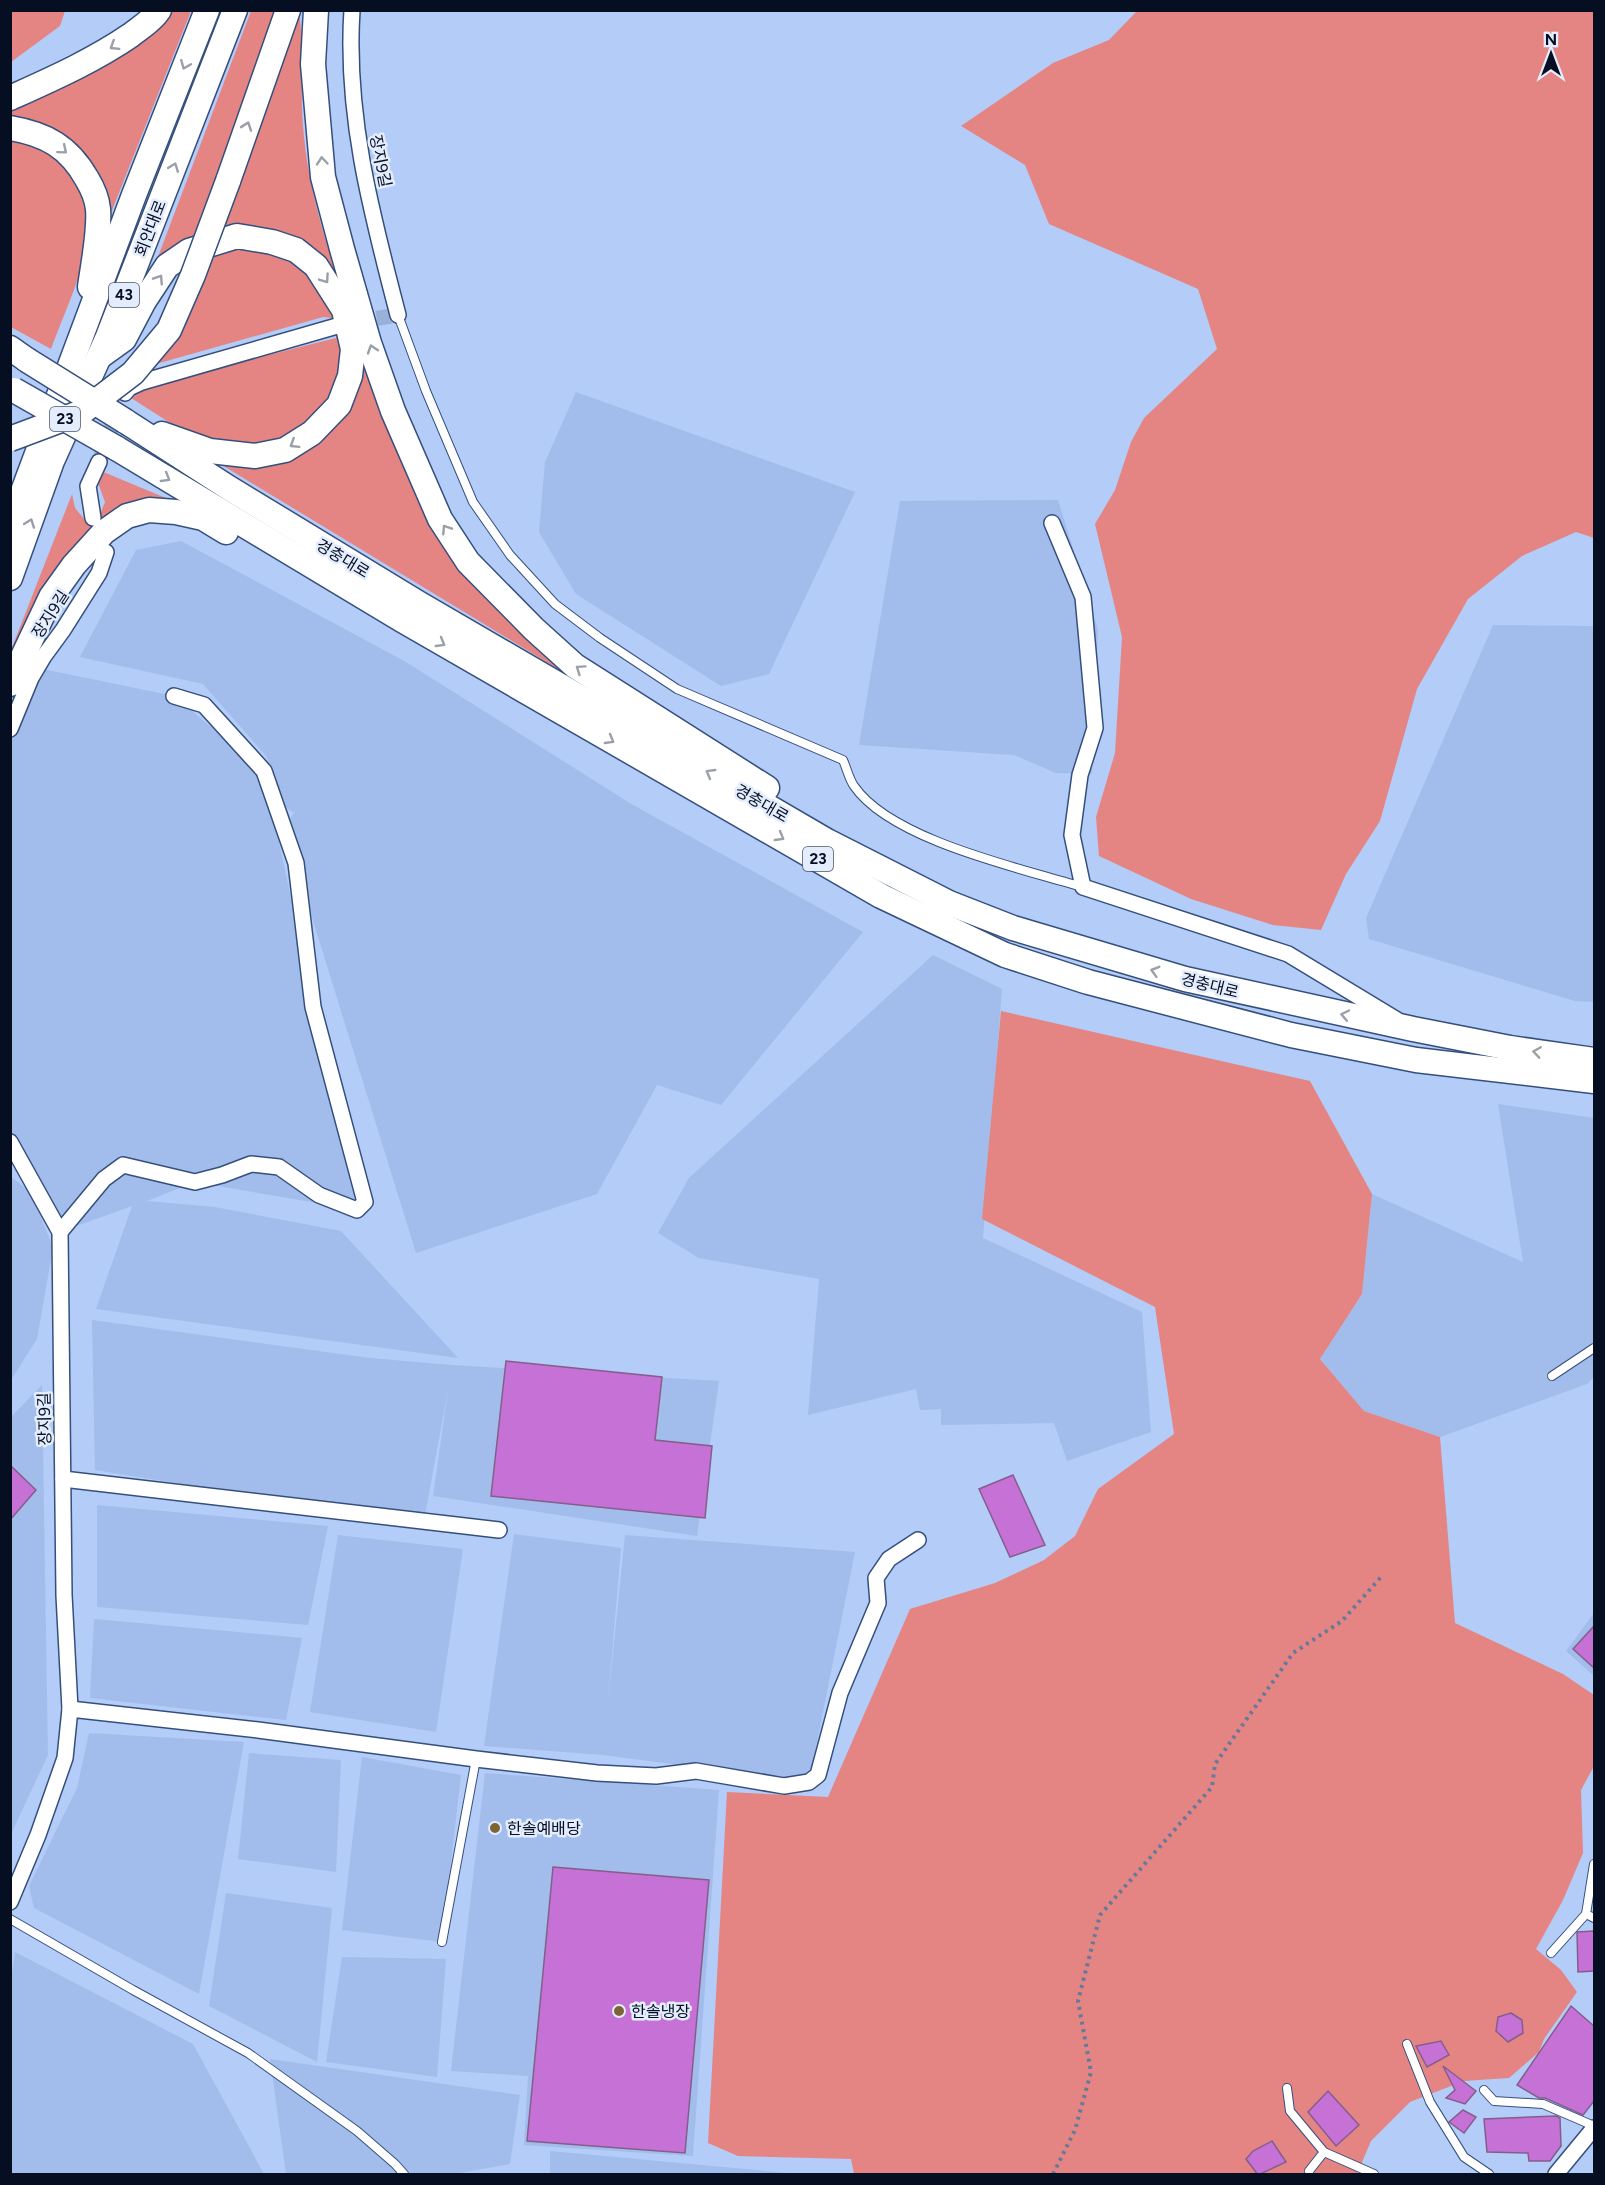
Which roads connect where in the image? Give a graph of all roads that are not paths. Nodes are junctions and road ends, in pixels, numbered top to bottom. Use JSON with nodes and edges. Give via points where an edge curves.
{"nodes":[{"id":1,"x":159,"y":10,"type":"edge"},
{"id":2,"x":207,"y":10,"type":"edge"},
{"id":3,"x":235,"y":10,"type":"edge"},
{"id":4,"x":288,"y":10,"type":"edge"},
{"id":5,"x":316,"y":10,"type":"edge"},
{"id":6,"x":352,"y":10,"type":"edge"},
{"id":7,"x":10,"y":98,"type":"edge"},
{"id":8,"x":10,"y":128,"type":"edge"},
{"id":9,"x":398,"y":315,"type":"joint"},
{"id":10,"x":85,"y":324,"type":"junction"},
{"id":11,"x":336,"y":326,"type":"tunnel mouth"},
{"id":12,"x":16,"y":353,"type":"edge"},
{"id":13,"x":99,"y":357,"type":"junction"},
{"id":14,"x":12,"y":389,"type":"edge"},
{"id":15,"x":123,"y":395,"type":"tunnel mouth"},
{"id":16,"x":125,"y":421,"type":"junction"},
{"id":17,"x":10,"y":439,"type":"edge"},
{"id":18,"x":36,"y":455,"type":"junction"},
{"id":19,"x":107,"y":455,"type":"junction"},
{"id":20,"x":10,"y":485,"type":"edge"},
{"id":21,"x":93,"y":518,"type":"dead end"},
{"id":22,"x":1052,"y":523,"type":"dead end"},
{"id":23,"x":10,"y":526,"type":"edge"},
{"id":24,"x":106,"y":552,"type":"dead end"},
{"id":25,"x":10,"y":578,"type":"edge"},
{"id":26,"x":402,"y":620,"type":"junction"},
{"id":27,"x":10,"y":684,"type":"edge"},
{"id":28,"x":174,"y":696,"type":"dead end"},
{"id":29,"x":10,"y":729,"type":"edge"},
{"id":30,"x":1083,"y":887,"type":"junction"},
{"id":31,"x":949,"y":903,"type":"junction"},
{"id":32,"x":1413,"y":1029,"type":"junction"},
{"id":33,"x":1594,"y":1060,"type":"edge"},
{"id":34,"x":1594,"y":1081,"type":"edge"},
{"id":35,"x":11,"y":1144,"type":"edge"},
{"id":36,"x":60,"y":1232,"type":"junction"},
{"id":37,"x":1594,"y":1348,"type":"edge"},
{"id":38,"x":1552,"y":1376,"type":"dead end"},
{"id":39,"x":63,"y":1479,"type":"junction"},
{"id":40,"x":499,"y":1530,"type":"dead end"},
{"id":41,"x":918,"y":1540,"type":"dead end"},
{"id":42,"x":70,"y":1709,"type":"junction"},
{"id":43,"x":476,"y":1760,"type":"junction"},
{"id":44,"x":1594,"y":1864,"type":"edge"},
{"id":45,"x":10,"y":1902,"type":"edge"},
{"id":46,"x":1586,"y":1914,"type":"junction"},
{"id":47,"x":1594,"y":1918,"type":"edge"},
{"id":48,"x":10,"y":1919,"type":"edge"},
{"id":49,"x":442,"y":1942,"type":"dead end"},
{"id":50,"x":1551,"y":1953,"type":"dead end"},
{"id":51,"x":1407,"y":2044,"type":"dead end"},
{"id":52,"x":1287,"y":2088,"type":"dead end"},
{"id":53,"x":1484,"y":2090,"type":"dead end"},
{"id":54,"x":1594,"y":2127,"type":"edge"},
{"id":55,"x":1324,"y":2152,"type":"junction"},
{"id":56,"x":1308,"y":2171,"type":"dead end"},
{"id":57,"x":404,"y":2175,"type":"edge"},
{"id":58,"x":1374,"y":2175,"type":"edge"},
{"id":59,"x":1489,"y":2175,"type":"edge"},
{"id":60,"x":1556,"y":2175,"type":"edge"}],
"edges":[{"from":1,"to":7,"type":"main road","one_way":true,"via":[[115,46]]},
{"from":2,"to":10,"type":"main road","name":"회안대로","number":"43","one_way":true},
{"from":13,"to":3,"type":"main road","name":"회안대로","number":"43","one_way":true},
{"from":17,"to":4,"type":"main road","one_way":true,"bridge":true,"via":[[82,412],[133,373],[169,330],[228,181]]},
{"from":31,"to":5,"type":"main road","one_way":true,"via":[[575,666],[468,562],[440,519],[393,411],[342,249],[323,177],[313,64]]},
{"from":6,"to":9,"type":"street","name":"장지9길","via":[[351,96],[374,219]]},
{"from":8,"to":10,"type":"main road","one_way":true,"via":[[35,132],[58,145],[78,163],[96,195],[98,212]]},
{"from":9,"to":30,"type":"lane","via":[[473,502],[510,555],[555,604],[677,689],[843,760],[854,785],[874,807],[909,828],[951,847]]},
{"from":10,"to":18,"type":"main road","name":"회안대로","number":"43"},
{"from":11,"to":15,"type":"street","via":[[142,382]]},
{"from":12,"to":16,"type":"main road","name":"경충대로","number":"23","bridge":true},
{"from":13,"to":16,"type":"main road","one_way":true,"via":[[124,339],[167,266],[189,251],[237,236],[296,250],[316,266],[344,310],[353,349],[350,376],[339,405],[312,433],[285,450],[255,456],[210,451]]},
{"from":25,"to":13,"type":"main road","name":"회안대로","number":"43","one_way":true,"via":[[52,461]]},
{"from":14,"to":19,"type":"main road","name":"경충대로","number":"23","bridge":true},
{"from":31,"to":16,"type":"main road","name":"경충대로","number":"23","one_way":true,"via":[[827,841],[418,603]]},
{"from":18,"to":20,"type":"main road"},
{"from":18,"to":23,"type":"main road","name":"회안대로","number":"43"},
{"from":19,"to":21,"type":"street","via":[[88,486]]},
{"from":19,"to":26,"type":"main road","name":"경충대로","number":"23","one_way":true},
{"from":22,"to":30,"type":"street","via":[[1083,597],[1095,728],[1080,775],[1072,835]]},
{"from":24,"to":29,"type":"street","name":"장지9길","via":[[99,573],[31,678]]},
{"from":26,"to":27,"type":"main road","via":[[258,552],[202,518],[149,510],[127,516],[104,532],[74,565],[51,597]]},
{"from":26,"to":34,"type":"main road","name":"경충대로","number":"23","one_way":true,"via":[[881,896],[1005,955],[1088,982],[1291,1035],[1416,1060]]},
{"from":28,"to":36,"type":"street","via":[[204,705],[264,771],[296,863],[313,1007],[365,1202],[357,1210],[319,1195],[279,1167],[251,1164],[195,1182],[123,1165],[104,1179]]},
{"from":30,"to":32,"type":"street","via":[[1288,954]]},
{"from":32,"to":31,"type":"main road","name":"경충대로","number":"23","one_way":true,"via":[[1185,979],[1013,928]]},
{"from":33,"to":32,"type":"main road","name":"경충대로","number":"23","one_way":true},
{"from":35,"to":36,"type":"street","name":"장지9길"},
{"from":36,"to":39,"type":"street","name":"장지9길"},
{"from":37,"to":38,"type":"lane"},
{"from":39,"to":40,"type":"street"},
{"from":39,"to":42,"type":"street","name":"장지9길"},
{"from":41,"to":43,"type":"street","via":[[889,1559],[876,1578],[878,1603],[840,1693],[819,1775],[809,1782],[784,1786],[696,1772],[656,1776],[597,1773]]},
{"from":42,"to":43,"type":"street"},
{"from":42,"to":45,"type":"street","name":"장지9길","via":[[64,1758]]},
{"from":43,"to":49,"type":"lane"},
{"from":44,"to":46,"type":"lane"},
{"from":46,"to":47,"type":"lane"},
{"from":46,"to":50,"type":"lane"},
{"from":48,"to":57,"type":"lane","via":[[248,2053],[357,2131]]},
{"from":51,"to":59,"type":"lane","via":[[1430,2102],[1464,2157]]},
{"from":52,"to":55,"type":"lane","via":[[1290,2111]]},
{"from":53,"to":54,"type":"lane","via":[[1494,2101],[1543,2104]]},
{"from":54,"to":60,"type":"street"},
{"from":55,"to":56,"type":"lane"},
{"from":55,"to":58,"type":"lane"}]}
